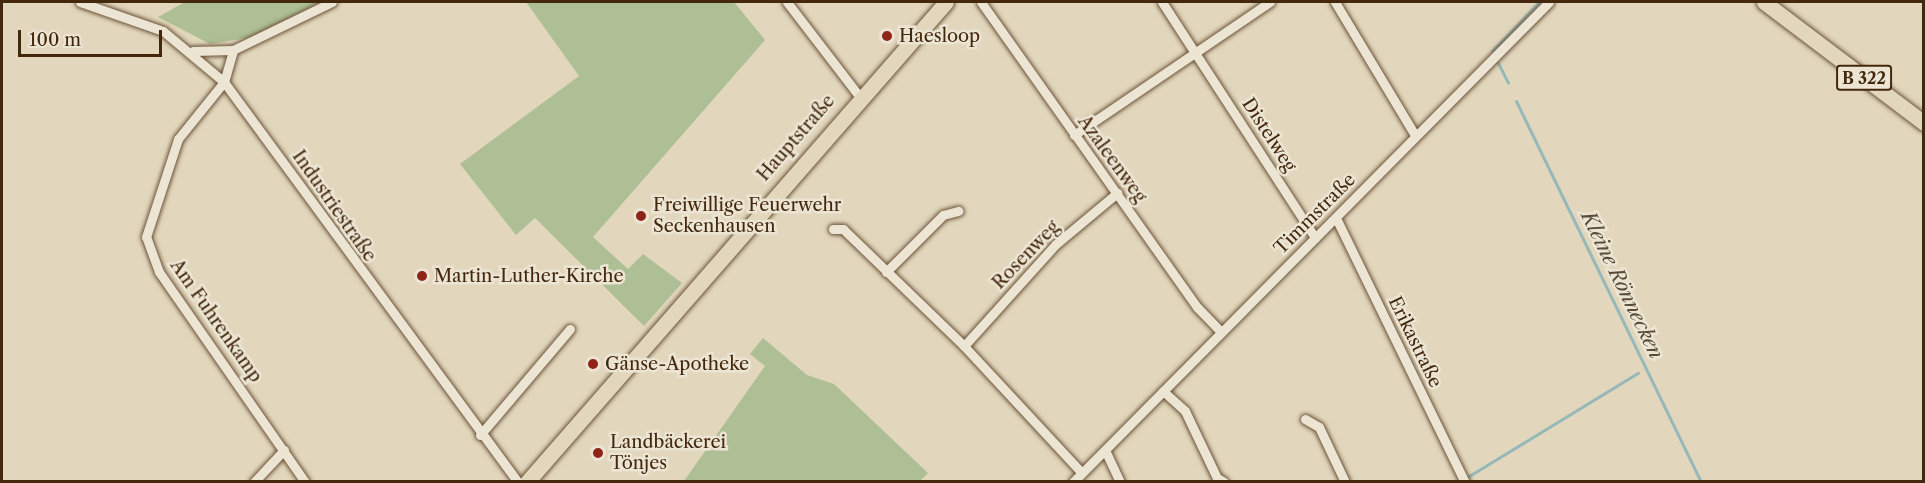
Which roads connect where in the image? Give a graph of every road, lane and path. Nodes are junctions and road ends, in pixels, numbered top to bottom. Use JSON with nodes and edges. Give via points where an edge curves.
{"nodes":[{"id":1,"x":80,"y":2,"type":"edge"},
{"id":2,"x":332,"y":2,"type":"edge"},
{"id":3,"x":787,"y":2,"type":"edge"},
{"id":4,"x":934,"y":2,"type":"edge"},
{"id":5,"x":946,"y":2,"type":"edge"},
{"id":6,"x":981,"y":2,"type":"edge"},
{"id":7,"x":1162,"y":2,"type":"edge"},
{"id":8,"x":1270,"y":2,"type":"edge"},
{"id":9,"x":1335,"y":2,"type":"edge"},
{"id":10,"x":1549,"y":2,"type":"edge"},
{"id":11,"x":1764,"y":2,"type":"edge"},
{"id":12,"x":907,"y":40,"type":"junction"},
{"id":13,"x":233,"y":50,"type":"junction"},
{"id":14,"x":192,"y":51,"type":"junction"},
{"id":15,"x":1194,"y":51,"type":"junction"},
{"id":16,"x":224,"y":82,"type":"junction"},
{"id":17,"x":859,"y":96,"type":"junction"},
{"id":18,"x":1923,"y":123,"type":"edge"},
{"id":19,"x":1074,"y":135,"type":"junction"},
{"id":20,"x":1415,"y":135,"type":"junction"},
{"id":21,"x":1117,"y":193,"type":"junction"},
{"id":22,"x":958,"y":211,"type":"dead end"},
{"id":23,"x":1336,"y":218,"type":"junction"},
{"id":24,"x":833,"y":229,"type":"dead end"},
{"id":25,"x":1315,"y":238,"type":"junction"},
{"id":26,"x":886,"y":272,"type":"junction"},
{"id":27,"x":570,"y":329,"type":"dead end"},
{"id":28,"x":1221,"y":332,"type":"junction"},
{"id":29,"x":964,"y":346,"type":"junction"},
{"id":30,"x":1163,"y":391,"type":"junction"},
{"id":31,"x":1305,"y":419,"type":"dead end"},
{"id":32,"x":480,"y":435,"type":"junction"},
{"id":33,"x":284,"y":450,"type":"junction"},
{"id":34,"x":1105,"y":450,"type":"junction"},
{"id":35,"x":1082,"y":473,"type":"junction"},
{"id":36,"x":1464,"y":481,"type":"edge"},
{"id":37,"x":254,"y":482,"type":"edge"},
{"id":38,"x":305,"y":482,"type":"edge"},
{"id":39,"x":518,"y":482,"type":"edge"},
{"id":40,"x":527,"y":482,"type":"edge"},
{"id":41,"x":1073,"y":482,"type":"edge"},
{"id":42,"x":1120,"y":482,"type":"edge"},
{"id":43,"x":1224,"y":482,"type":"edge"},
{"id":44,"x":1345,"y":482,"type":"edge"}],
"edges":[{"from":1,"to":14,"type":"street","name":"Industriestraße","via":[[163,31]]},
{"from":2,"to":13,"type":"street"},
{"from":3,"to":17,"type":"street"},
{"from":4,"to":12,"type":"main road","name":"Hauptstraße"},
{"from":5,"to":12,"type":"main road","name":"Hauptstraße"},
{"from":6,"to":19,"type":"street","name":"Azaleenweg"},
{"from":7,"to":15,"type":"street","name":"Distelweg"},
{"from":8,"to":15,"type":"street"},
{"from":9,"to":20,"type":"street"},
{"from":10,"to":20,"type":"street","name":"Timmstraße"},
{"from":11,"to":18,"type":"main road","number":"B 322"},
{"from":12,"to":17,"type":"main road","name":"Hauptstraße"},
{"from":13,"to":14,"type":"street"},
{"from":13,"to":16,"type":"street"},
{"from":14,"to":16,"type":"street","name":"Industriestraße"},
{"from":15,"to":19,"type":"street"},
{"from":15,"to":25,"type":"street","name":"Distelweg"},
{"from":16,"to":32,"type":"street","name":"Industriestraße"},
{"from":16,"to":33,"type":"street","name":"Am Fuhrenkamp","via":[[178,139],[146,237],[159,272]]},
{"from":17,"to":40,"type":"main road","name":"Hauptstraße"},
{"from":19,"to":21,"type":"street","name":"Azaleenweg"},
{"from":20,"to":23,"type":"street","name":"Timmstraße"},
{"from":21,"to":28,"type":"street","name":"Azaleenweg","via":[[1197,307]]},
{"from":21,"to":29,"type":"street","name":"Rosenweg","via":[[1056,244]]},
{"from":22,"to":26,"type":"street","via":[[943,215]]},
{"from":23,"to":25,"type":"street","name":"Timmstraße"},
{"from":23,"to":36,"type":"street","name":"Erikastraße"},
{"from":24,"to":26,"type":"street","via":[[843,229]]},
{"from":25,"to":28,"type":"street","name":"Timmstraße"},
{"from":26,"to":29,"type":"street"},
{"from":27,"to":32,"type":"street"},
{"from":28,"to":30,"type":"street","name":"Timmstraße"},
{"from":29,"to":35,"type":"street"},
{"from":30,"to":34,"type":"street","name":"Timmstraße"},
{"from":30,"to":43,"type":"street","via":[[1185,411],[1217,478]]},
{"from":31,"to":44,"type":"street","via":[[1319,427]]},
{"from":32,"to":39,"type":"street","name":"Industriestraße"},
{"from":33,"to":37,"type":"street"},
{"from":33,"to":38,"type":"street","name":"Am Fuhrenkamp"},
{"from":34,"to":35,"type":"street","name":"Timmstraße"},
{"from":34,"to":42,"type":"street"},
{"from":35,"to":41,"type":"street","name":"Timmstraße"}]}
